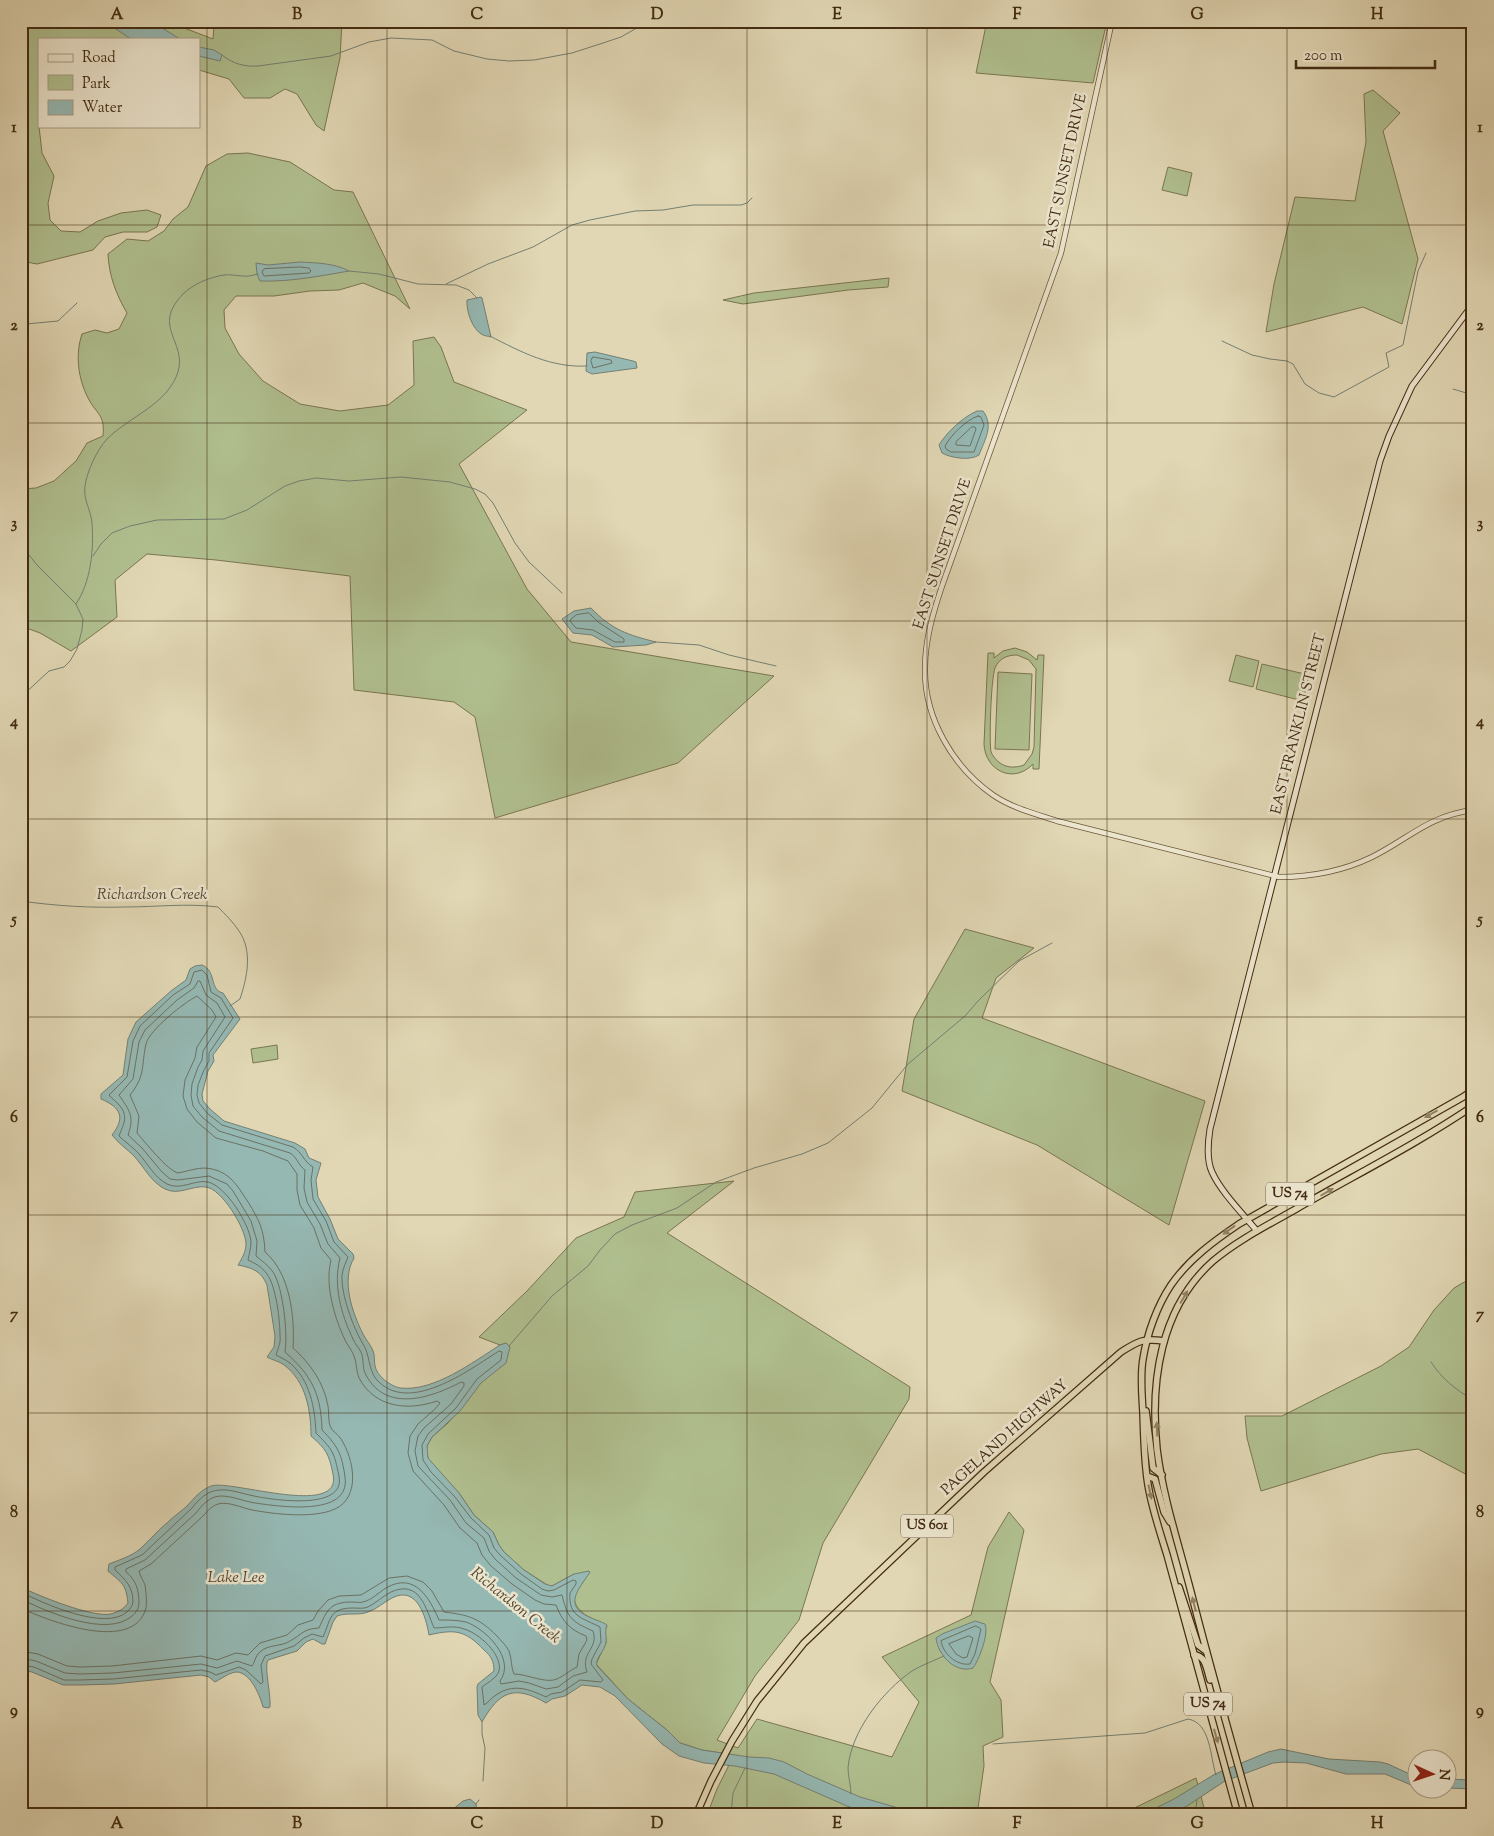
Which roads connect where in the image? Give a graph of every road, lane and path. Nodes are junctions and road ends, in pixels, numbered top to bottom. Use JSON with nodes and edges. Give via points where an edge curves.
{"nodes":[{"id":1,"x":1112,"y":21,"type":"edge"},
{"id":2,"x":1473,"y":304,"type":"edge"},
{"id":3,"x":1473,"y":810,"type":"edge"},
{"id":4,"x":1274,"y":876,"type":"junction"},
{"id":5,"x":1473,"y":1090,"type":"edge"},
{"id":6,"x":1473,"y":1106,"type":"edge"},
{"id":7,"x":1247,"y":1219,"type":"junction"},
{"id":8,"x":1257,"y":1231,"type":"junction"},
{"id":9,"x":1148,"y":1340,"type":"junction"},
{"id":10,"x":1164,"y":1341,"type":"junction"},
{"id":11,"x":1142,"y":1400,"type":"junction"},
{"id":12,"x":1162,"y":1475,"type":"junction"},
{"id":13,"x":1147,"y":1476,"type":"junction"},
{"id":14,"x":1174,"y":1528,"type":"junction"},
{"id":15,"x":1172,"y":1574,"type":"junction"},
{"id":16,"x":1206,"y":1651,"type":"junction"},
{"id":17,"x":1194,"y":1655,"type":"junction"},
{"id":18,"x":1226,"y":1722,"type":"junction"},
{"id":19,"x":696,"y":1815,"type":"edge"},
{"id":20,"x":1238,"y":1815,"type":"edge"},
{"id":21,"x":1252,"y":1815,"type":"edge"}],
"edges":[{"from":1,"to":4,"type":"street","name":"EAST SUNSET DRIVE","via":[[1061,253],[932,619],[926,655],[927,693],[935,721],[951,752],[969,774],[994,795],[1057,820]]},
{"from":2,"to":4,"type":"main road","name":"EAST FRANKLIN STREET","via":[[1412,386],[1386,444],[1346,587]]},
{"from":3,"to":4,"type":"street","name":"EAST SUNSET DRIVE","via":[[1429,822],[1356,864],[1310,876]]},
{"from":4,"to":7,"type":"main road","name":"EAST FRANKLIN STREET","via":[[1210,1129],[1208,1154],[1212,1172]]},
{"from":5,"to":7,"type":"highway","number":"US 74","one_way":true},
{"from":8,"to":6,"type":"highway","number":"US 74","one_way":true},
{"from":7,"to":8,"type":"main road"},
{"from":7,"to":9,"type":"highway","number":"US 74","one_way":true,"via":[[1188,1264],[1162,1300]]},
{"from":10,"to":8,"type":"highway","number":"US 74","one_way":true,"via":[[1186,1292],[1205,1269]]},
{"from":9,"to":10,"type":"highway","name":"PAGELAND HIGHWAY","number":"US 601"},
{"from":9,"to":11,"type":"highway","number":"US 74","via":[[1143,1360]]},
{"from":9,"to":19,"type":"highway","name":"PAGELAND HIGHWAY","number":"US 601","via":[[1137,1341],[1122,1352],[1036,1425],[804,1643],[732,1741]]},
{"from":12,"to":10,"type":"highway","number":"US 74","one_way":true,"via":[[1157,1449],[1156,1383]]},
{"from":11,"to":12,"type":"highway","via":[[1146,1407],[1153,1468]]},
{"from":11,"to":13,"type":"highway","number":"US 74"},
{"from":12,"to":14,"type":"highway","number":"US 74"},
{"from":13,"to":14,"type":"highway","via":[[1155,1479],[1164,1512]]},
{"from":13,"to":15,"type":"highway","number":"US 74","one_way":true,"via":[[1156,1522]]},
{"from":16,"to":14,"type":"highway","number":"US 74","one_way":true},
{"from":15,"to":16,"type":"highway","via":[[1198,1645]]},
{"from":15,"to":17,"type":"highway","number":"US 74"},
{"from":16,"to":18,"type":"highway","number":"US 74"},
{"from":17,"to":18,"type":"highway","via":[[1203,1658]]},
{"from":17,"to":20,"type":"highway","number":"US 74","one_way":true},
{"from":18,"to":21,"type":"highway","number":"US 74"}]}
